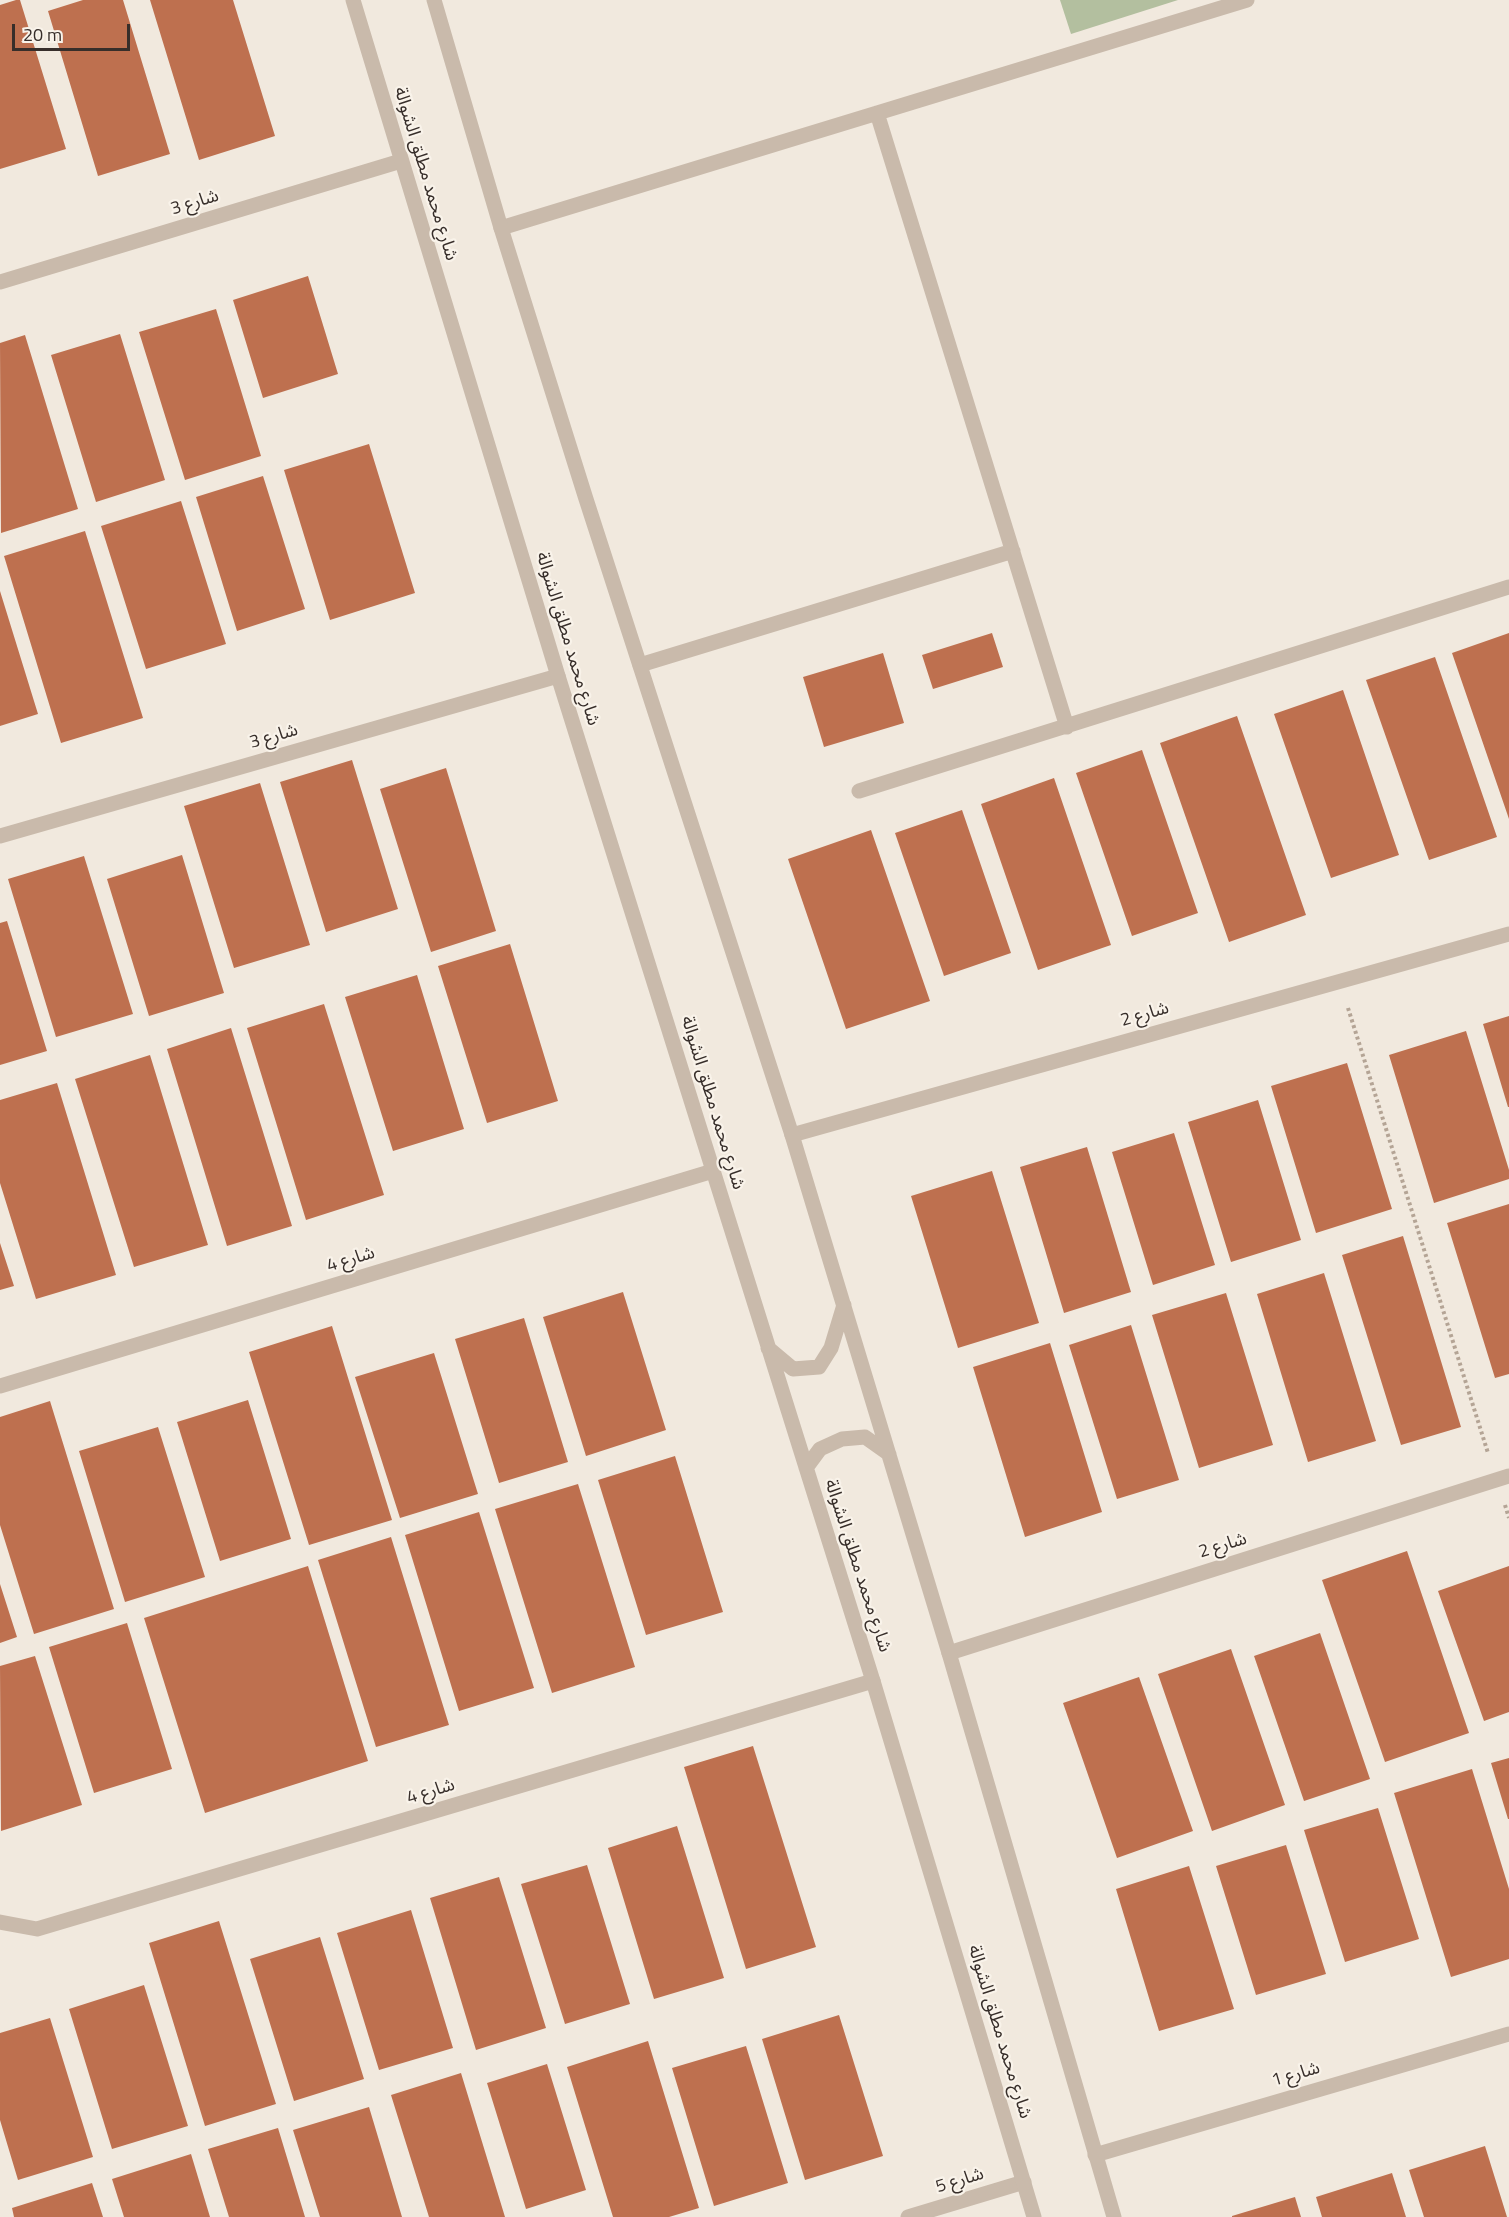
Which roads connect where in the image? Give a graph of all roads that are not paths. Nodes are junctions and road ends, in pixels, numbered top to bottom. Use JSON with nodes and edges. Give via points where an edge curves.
{"nodes":[{"id":1,"x":353,"y":0,"type":"edge"},
{"id":2,"x":434,"y":0,"type":"edge"},
{"id":3,"x":1247,"y":0,"type":"edge"},
{"id":4,"x":877,"y":113,"type":"junction"},
{"id":5,"x":401,"y":161,"type":"junction"},
{"id":6,"x":501,"y":228,"type":"junction"},
{"id":7,"x":0,"y":282,"type":"edge"},
{"id":8,"x":1013,"y":551,"type":"junction"},
{"id":9,"x":1509,"y":587,"type":"edge"},
{"id":10,"x":640,"y":665,"type":"junction"},
{"id":11,"x":558,"y":676,"type":"junction"},
{"id":12,"x":1067,"y":727,"type":"junction"},
{"id":13,"x":859,"y":791,"type":"dead end"},
{"id":14,"x":0,"y":836,"type":"edge"},
{"id":15,"x":1509,"y":934,"type":"edge"},
{"id":16,"x":792,"y":1135,"type":"junction"},
{"id":17,"x":713,"y":1171,"type":"junction"},
{"id":18,"x":844,"y":1304,"type":"junction"},
{"id":19,"x":768,"y":1348,"type":"junction"},
{"id":20,"x":0,"y":1386,"type":"edge"},
{"id":21,"x":889,"y":1454,"type":"junction"},
{"id":22,"x":806,"y":1468,"type":"junction"},
{"id":23,"x":1503,"y":1478,"type":"edge"},
{"id":24,"x":949,"y":1653,"type":"junction"},
{"id":25,"x":873,"y":1681,"type":"junction"},
{"id":26,"x":0,"y":1922,"type":"edge"},
{"id":27,"x":1509,"y":2034,"type":"edge"},
{"id":28,"x":1095,"y":2155,"type":"junction"},
{"id":29,"x":1024,"y":2182,"type":"junction"},
{"id":30,"x":908,"y":2217,"type":"edge"},
{"id":31,"x":1034,"y":2217,"type":"edge"},
{"id":32,"x":1114,"y":2217,"type":"edge"}],
"edges":[{"from":1,"to":5,"type":"street","name":"شارع محمد مطلق الشوالة"},
{"from":2,"to":6,"type":"street"},
{"from":3,"to":4,"type":"street"},
{"from":4,"to":6,"type":"street"},
{"from":4,"to":8,"type":"street"},
{"from":5,"to":7,"type":"street","name":"شارع 3"},
{"from":5,"to":11,"type":"street","name":"شارع محمد مطلق الشوالة"},
{"from":6,"to":10,"type":"street"},
{"from":8,"to":10,"type":"street"},
{"from":8,"to":12,"type":"street"},
{"from":9,"to":12,"type":"street"},
{"from":10,"to":16,"type":"street"},
{"from":11,"to":14,"type":"street","name":"شارع 3"},
{"from":11,"to":17,"type":"street","name":"شارع محمد مطلق الشوالة"},
{"from":12,"to":13,"type":"street"},
{"from":15,"to":16,"type":"street","name":"شارع 2"},
{"from":16,"to":18,"type":"street"},
{"from":17,"to":19,"type":"street","name":"شارع محمد مطلق الشوالة"},
{"from":17,"to":20,"type":"street","name":"شارع 4"},
{"from":18,"to":19,"type":"street","via":[[831,1348],[819,1367],[793,1369]]},
{"from":18,"to":21,"type":"street"},
{"from":19,"to":22,"type":"street","name":"شارع محمد مطلق الشوالة"},
{"from":21,"to":22,"type":"street","via":[[865,1437],[842,1438],[820,1449]]},
{"from":21,"to":24,"type":"street"},
{"from":22,"to":25,"type":"street","name":"شارع محمد مطلق الشوالة"},
{"from":23,"to":24,"type":"street","name":"شارع 2"},
{"from":24,"to":28,"type":"street"},
{"from":25,"to":26,"type":"street","name":"شارع 4","via":[[37,1929]]},
{"from":25,"to":29,"type":"street","name":"شارع محمد مطلق الشوالة"},
{"from":27,"to":28,"type":"street","name":"شارع 1"},
{"from":28,"to":32,"type":"street"},
{"from":29,"to":30,"type":"street","name":"شارع 5"},
{"from":29,"to":31,"type":"street","name":"شارع محمد مطلق الشوالة"}]}
